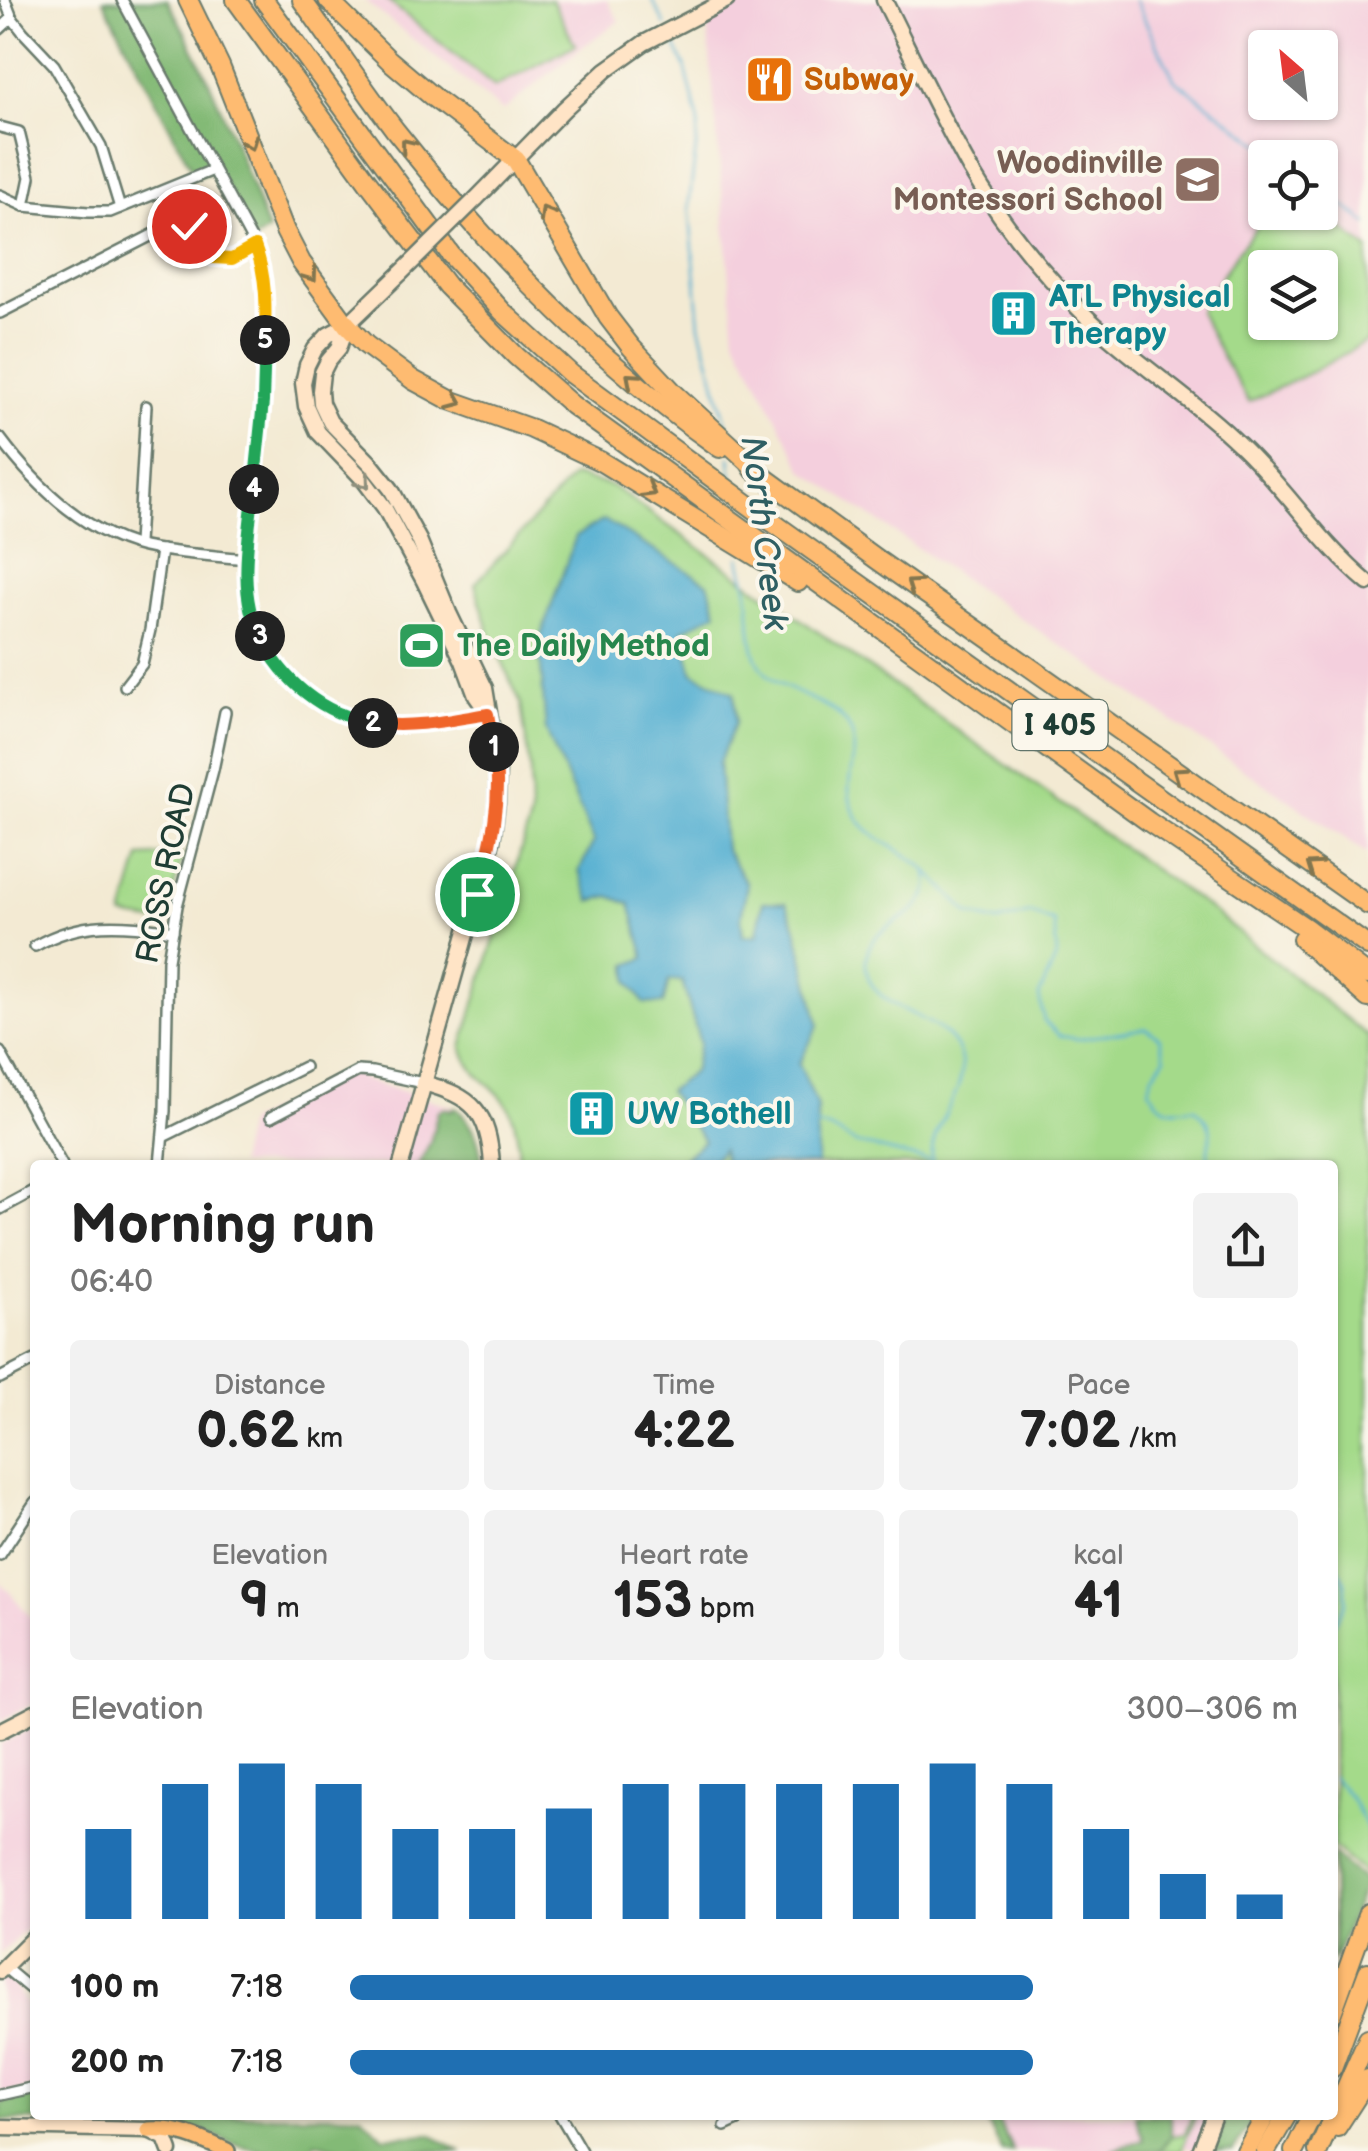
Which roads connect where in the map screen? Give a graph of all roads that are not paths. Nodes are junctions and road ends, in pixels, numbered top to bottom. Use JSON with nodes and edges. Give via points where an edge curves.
{"nodes":[{"id":1,"x":4,"y":0,"type":"edge"},
{"id":2,"x":122,"y":0,"type":"edge"},
{"id":3,"x":188,"y":0,"type":"edge"},
{"id":4,"x":236,"y":0,"type":"edge"},
{"id":5,"x":246,"y":0,"type":"edge"},
{"id":6,"x":264,"y":0,"type":"edge"},
{"id":7,"x":276,"y":0,"type":"edge"},
{"id":8,"x":302,"y":0,"type":"edge"},
{"id":9,"x":328,"y":0,"type":"edge"},
{"id":10,"x":727,"y":0,"type":"edge"},
{"id":11,"x":884,"y":0,"type":"edge"},
{"id":12,"x":12,"y":18,"type":"junction"},
{"id":13,"x":0,"y":29,"type":"edge"},
{"id":14,"x":0,"y":127,"type":"edge"},
{"id":15,"x":516,"y":160,"type":"junction"},
{"id":16,"x":213,"y":170,"type":"junction"},
{"id":17,"x":0,"y":195,"type":"edge"},
{"id":18,"x":24,"y":206,"type":"junction"},
{"id":19,"x":120,"y":208,"type":"junction"},
{"id":20,"x":255,"y":246,"type":"junction"},
{"id":21,"x":0,"y":313,"type":"edge"},
{"id":22,"x":348,"y":325,"type":"junction"},
{"id":23,"x":146,"y":406,"type":"dead end"},
{"id":24,"x":707,"y":431,"type":"junction"},
{"id":25,"x":0,"y":438,"type":"edge"},
{"id":26,"x":713,"y":473,"type":"junction"},
{"id":27,"x":753,"y":503,"type":"junction"},
{"id":28,"x":716,"y":504,"type":"junction"},
{"id":29,"x":758,"y":535,"type":"junction"},
{"id":30,"x":138,"y":544,"type":"junction"},
{"id":31,"x":162,"y":550,"type":"junction"},
{"id":32,"x":248,"y":559,"type":"junction"},
{"id":33,"x":1368,"y":583,"type":"edge"},
{"id":34,"x":927,"y":660,"type":"junction"},
{"id":35,"x":125,"y":686,"type":"dead end"},
{"id":36,"x":225,"y":712,"type":"dead end"},
{"id":37,"x":488,"y":714,"type":"junction"},
{"id":38,"x":1368,"y":905,"type":"edge"},
{"id":39,"x":1280,"y":911,"type":"junction"},
{"id":40,"x":173,"y":931,"type":"junction"},
{"id":41,"x":1368,"y":935,"type":"edge"},
{"id":42,"x":34,"y":946,"type":"dead end"},
{"id":43,"x":1368,"y":946,"type":"edge"},
{"id":44,"x":1368,"y":963,"type":"edge"},
{"id":45,"x":1368,"y":975,"type":"edge"},
{"id":46,"x":1368,"y":998,"type":"edge"},
{"id":47,"x":0,"y":1052,"type":"edge"},
{"id":48,"x":304,"y":1067,"type":"dead end"},
{"id":49,"x":423,"y":1083,"type":"junction"},
{"id":50,"x":271,"y":1117,"type":"dead end"},
{"id":51,"x":163,"y":1137,"type":"junction"},
{"id":52,"x":59,"y":1160,"type":"edge"},
{"id":53,"x":161,"y":1160,"type":"edge"},
{"id":54,"x":402,"y":1160,"type":"edge"},
{"id":55,"x":492,"y":1160,"type":"edge"},
{"id":56,"x":30,"y":1193,"type":"edge"},
{"id":57,"x":0,"y":1209,"type":"edge"},
{"id":58,"x":30,"y":1363,"type":"edge"},
{"id":59,"x":0,"y":1378,"type":"edge"},
{"id":60,"x":30,"y":1510,"type":"edge"},
{"id":61,"x":0,"y":1555,"type":"edge"},
{"id":62,"x":30,"y":1716,"type":"edge"},
{"id":63,"x":0,"y":1732,"type":"edge"},
{"id":64,"x":1368,"y":1913,"type":"edge"},
{"id":65,"x":30,"y":1941,"type":"edge"},
{"id":66,"x":1355,"y":1948,"type":"junction"},
{"id":67,"x":2,"y":1969,"type":"edge"},
{"id":68,"x":1368,"y":1972,"type":"edge"},
{"id":69,"x":1338,"y":1980,"type":"edge"},
{"id":70,"x":30,"y":1989,"type":"edge"},
{"id":71,"x":1338,"y":1995,"type":"edge"},
{"id":72,"x":1368,"y":2038,"type":"edge"},
{"id":73,"x":1338,"y":2052,"type":"edge"},
{"id":74,"x":1368,"y":2079,"type":"edge"},
{"id":75,"x":30,"y":2088,"type":"edge"},
{"id":76,"x":0,"y":2095,"type":"edge"},
{"id":77,"x":1338,"y":2106,"type":"edge"},
{"id":78,"x":563,"y":2120,"type":"edge"},
{"id":79,"x":738,"y":2120,"type":"edge"},
{"id":80,"x":1212,"y":2120,"type":"edge"},
{"id":81,"x":1263,"y":2120,"type":"edge"},
{"id":82,"x":1283,"y":2120,"type":"edge"},
{"id":83,"x":1310,"y":2120,"type":"edge"},
{"id":84,"x":1332,"y":2120,"type":"edge"},
{"id":85,"x":725,"y":2126,"type":"dead end"},
{"id":86,"x":0,"y":2127,"type":"edge"},
{"id":87,"x":149,"y":2130,"type":"junction"},
{"id":88,"x":170,"y":2151,"type":"edge"},
{"id":89,"x":228,"y":2151,"type":"edge"},
{"id":90,"x":581,"y":2151,"type":"edge"},
{"id":91,"x":1200,"y":2151,"type":"edge"},
{"id":92,"x":1246,"y":2151,"type":"edge"},
{"id":93,"x":1266,"y":2151,"type":"edge"},
{"id":94,"x":1294,"y":2151,"type":"edge"},
{"id":95,"x":1318,"y":2151,"type":"edge"}],
"edges":[{"from":1,"to":12,"type":"street"},
{"from":2,"to":16,"type":"street"},
{"from":3,"to":22,"type":"highway","one_way":true,"via":[[284,231]]},
{"from":4,"to":28,"type":"highway","number":"I 405","via":[[447,286],[483,325],[572,405]]},
{"from":5,"to":28,"type":"highway","number":"I 405","via":[[412,230],[478,308],[580,401]]},
{"from":6,"to":26,"type":"highway","number":"I 405","via":[[433,231],[502,311],[571,374]]},
{"from":7,"to":26,"type":"highway","number":"I 405","via":[[460,253],[546,342]]},
{"from":24,"to":8,"type":"highway","one_way":true,"via":[[678,418],[608,358],[492,242],[394,128]]},
{"from":9,"to":15,"type":"highway","via":[[389,60]]},
{"from":10,"to":15,"type":"main road","via":[[631,52]]},
{"from":11,"to":33,"type":"main road","via":[[970,168],[1030,254],[1090,320],[1264,468]]},
{"from":12,"to":13,"type":"street"},
{"from":12,"to":19,"type":"street","via":[[54,66],[101,146]]},
{"from":14,"to":18,"type":"street","via":[[18,132],[30,177]]},
{"from":15,"to":22,"type":"main road","bridge":true},
{"from":24,"to":15,"type":"highway","one_way":true,"via":[[608,318]]},
{"from":16,"to":19,"type":"street"},
{"from":16,"to":20,"type":"street"},
{"from":17,"to":18,"type":"street"},
{"from":18,"to":19,"type":"street"},
{"from":20,"to":21,"type":"street","via":[[232,259],[213,258],[196,231],[174,226]]},
{"from":20,"to":32,"type":"street","via":[[266,297]]},
{"from":22,"to":34,"type":"highway","one_way":true,"via":[[414,380],[600,461]]},
{"from":22,"to":37,"type":"main road","via":[[315,348],[303,383],[390,489],[416,535],[485,688]]},
{"from":23,"to":30,"type":"street"},
{"from":38,"to":24,"type":"highway","one_way":true,"via":[[894,572]]},
{"from":25,"to":30,"type":"street","via":[[55,500]]},
{"from":26,"to":27,"type":"highway","number":"I 405"},
{"from":27,"to":41,"type":"highway","number":"I 405"},
{"from":27,"to":43,"type":"highway","number":"I 405"},
{"from":28,"to":29,"type":"highway","number":"I 405"},
{"from":29,"to":34,"type":"highway","number":"I 405"},
{"from":29,"to":44,"type":"highway","number":"I 405"},
{"from":30,"to":31,"type":"street"},
{"from":31,"to":32,"type":"street"},
{"from":31,"to":35,"type":"street","via":[[142,664]]},
{"from":32,"to":37,"type":"street","via":[[254,625],[285,676],[317,701],[350,719],[384,725]]},
{"from":34,"to":39,"type":"highway","number":"I 405"},
{"from":36,"to":40,"type":"street","name":"ROSS ROAD"},
{"from":37,"to":49,"type":"main road","via":[[498,766],[492,842]]},
{"from":39,"to":45,"type":"highway","number":"I 405"},
{"from":39,"to":46,"type":"highway","via":[[1293,931]]},
{"from":40,"to":42,"type":"street","via":[[122,924],[66,930]]},
{"from":40,"to":51,"type":"street","name":"ROSS ROAD"},
{"from":47,"to":52,"type":"street"},
{"from":48,"to":51,"type":"street"},
{"from":49,"to":50,"type":"street","via":[[358,1071]]},
{"from":49,"to":54,"type":"main road"},
{"from":49,"to":55,"type":"main road","via":[[470,1104],[489,1135]]},
{"from":51,"to":53,"type":"street","name":"ROSS ROAD"},
{"from":56,"to":57,"type":"street"},
{"from":58,"to":59,"type":"street"},
{"from":60,"to":61,"type":"street"},
{"from":62,"to":63,"type":"main road"},
{"from":64,"to":66,"type":"highway"},
{"from":65,"to":67,"type":"main road"},
{"from":66,"to":69,"type":"highway"},
{"from":66,"to":71,"type":"highway"},
{"from":67,"to":70,"type":"street"},
{"from":68,"to":73,"type":"highway"},
{"from":72,"to":77,"type":"highway"},
{"from":74,"to":95,"type":"highway"},
{"from":75,"to":76,"type":"street"},
{"from":78,"to":90,"type":"street"},
{"from":79,"to":85,"type":"street"},
{"from":80,"to":91,"type":"main road"},
{"from":81,"to":92,"type":"highway"},
{"from":82,"to":93,"type":"highway"},
{"from":83,"to":94,"type":"highway"},
{"from":84,"to":95,"type":"highway"},
{"from":86,"to":87,"type":"main road"},
{"from":87,"to":88,"type":"main road","via":[[165,2138]]},
{"from":87,"to":89,"type":"main road","via":[[191,2134]]}]}
